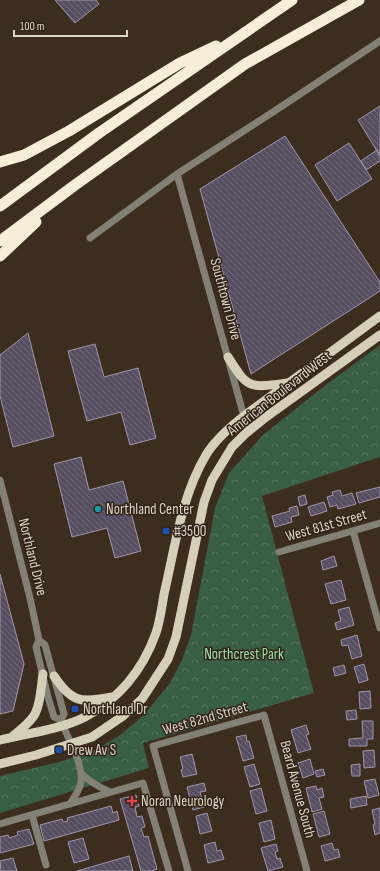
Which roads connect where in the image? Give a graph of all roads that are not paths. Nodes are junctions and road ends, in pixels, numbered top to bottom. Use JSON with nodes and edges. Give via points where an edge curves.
{"nodes":[{"id":1,"x":292,"y":0,"type":"edge"},
{"id":2,"x":360,"y":0,"type":"edge"},
{"id":3,"x":250,"y":30,"type":"junction"},
{"id":4,"x":380,"y":41,"type":"edge"},
{"id":5,"x":0,"y":162,"type":"edge"},
{"id":6,"x":177,"y":174,"type":"junction"},
{"id":7,"x":75,"y":185,"type":"junction"},
{"id":8,"x":0,"y":206,"type":"edge"},
{"id":9,"x":90,"y":238,"type":"dead end"},
{"id":10,"x":0,"y":241,"type":"edge"},
{"id":11,"x":0,"y":256,"type":"edge"},
{"id":12,"x":380,"y":316,"type":"edge"},
{"id":13,"x":380,"y":335,"type":"edge"},
{"id":14,"x":228,"y":357,"type":"junction"},
{"id":15,"x":288,"y":383,"type":"junction"},
{"id":16,"x":244,"y":416,"type":"junction"},
{"id":17,"x":248,"y":431,"type":"junction"},
{"id":18,"x":0,"y":480,"type":"edge"},
{"id":19,"x":380,"y":523,"type":"edge"},
{"id":20,"x":353,"y":531,"type":"junction"},
{"id":21,"x":279,"y":552,"type":"dead end"},
{"id":22,"x":380,"y":628,"type":"edge"},
{"id":23,"x":39,"y":640,"type":"junction"},
{"id":24,"x":42,"y":674,"type":"junction"},
{"id":25,"x":54,"y":676,"type":"junction"},
{"id":26,"x":113,"y":697,"type":"junction"},
{"id":27,"x":264,"y":715,"type":"joint"},
{"id":28,"x":62,"y":722,"type":"junction"},
{"id":29,"x":10,"y":738,"type":"junction"},
{"id":30,"x":0,"y":740,"type":"edge"},
{"id":31,"x":72,"y":745,"type":"junction"},
{"id":32,"x":0,"y":764,"type":"edge"},
{"id":33,"x":81,"y":773,"type":"junction"},
{"id":34,"x":110,"y":792,"type":"junction"},
{"id":35,"x":70,"y":804,"type":"junction"},
{"id":36,"x":32,"y":815,"type":"junction"},
{"id":37,"x":0,"y":824,"type":"edge"},
{"id":38,"x":46,"y":865,"type":"dead end"},
{"id":39,"x":168,"y":871,"type":"edge"},
{"id":40,"x":188,"y":871,"type":"edge"},
{"id":41,"x":308,"y":871,"type":"edge"}],
"edges":[{"from":1,"to":3,"type":"highway"},
{"from":2,"to":7,"type":"highway","via":[[245,64]]},
{"from":3,"to":5,"type":"highway","via":[[180,63],[69,131],[24,154]]},
{"from":3,"to":8,"type":"highway","via":[[99,133]]},
{"from":4,"to":6,"type":"street"},
{"from":6,"to":9,"type":"street"},
{"from":6,"to":14,"type":"street","name":"Southtown Drive"},
{"from":7,"to":10,"type":"highway"},
{"from":7,"to":11,"type":"highway"},
{"from":12,"to":15,"type":"main road","name":"American Boulevard West"},
{"from":13,"to":17,"type":"main road","name":"American Boulevard West"},
{"from":14,"to":15,"type":"main road","via":[[241,378],[251,385]]},
{"from":14,"to":16,"type":"street","name":"Southtown Drive"},
{"from":15,"to":16,"type":"main road","name":"American Boulevard West"},
{"from":16,"to":17,"type":"street","name":"Southtown Drive"},
{"from":16,"to":26,"type":"main road","name":"American Boulevard West","via":[[227,429],[206,454],[191,485],[156,632],[134,675]]},
{"from":17,"to":31,"type":"main road","name":"American Boulevard West","via":[[232,447],[212,480],[204,502],[176,637],[168,658],[142,699],[123,716],[92,737]]},
{"from":18,"to":23,"type":"street","name":"Northland Drive"},
{"from":19,"to":20,"type":"street","name":"West 81st Street"},
{"from":20,"to":21,"type":"street","name":"West 81st Street"},
{"from":20,"to":22,"type":"street"},
{"from":23,"to":24,"type":"street","name":"Northland Drive","via":[[36,647]]},
{"from":23,"to":25,"type":"street","name":"Northland Drive","via":[[45,645]]},
{"from":24,"to":28,"type":"street","name":"Northland Drive","via":[[54,716]]},
{"from":24,"to":29,"type":"main road","via":[[35,714]]},
{"from":25,"to":26,"type":"main road","via":[[62,689],[72,698],[89,702]]},
{"from":25,"to":28,"type":"street","name":"Northland Drive","via":[[64,714]]},
{"from":26,"to":28,"type":"main road","name":"American Boulevard West","via":[[84,717]]},
{"from":27,"to":40,"type":"street","name":"West 82nd Street","via":[[153,746]]},
{"from":27,"to":41,"type":"street","name":"Beard Avenue South"},
{"from":28,"to":29,"type":"main road","name":"American Boulevard West"},
{"from":28,"to":31,"type":"street","name":"Northland Drive"},
{"from":29,"to":30,"type":"main road","name":"American Boulevard West"},
{"from":31,"to":32,"type":"main road","name":"American Boulevard West"},
{"from":31,"to":33,"type":"street","name":"Northland Drive"},
{"from":33,"to":34,"type":"street","via":[[91,783]]},
{"from":33,"to":35,"type":"street","via":[[78,791]]},
{"from":34,"to":35,"type":"street"},
{"from":34,"to":39,"type":"street","via":[[144,783]]},
{"from":35,"to":36,"type":"street"},
{"from":36,"to":37,"type":"street"},
{"from":36,"to":38,"type":"street"}]}
